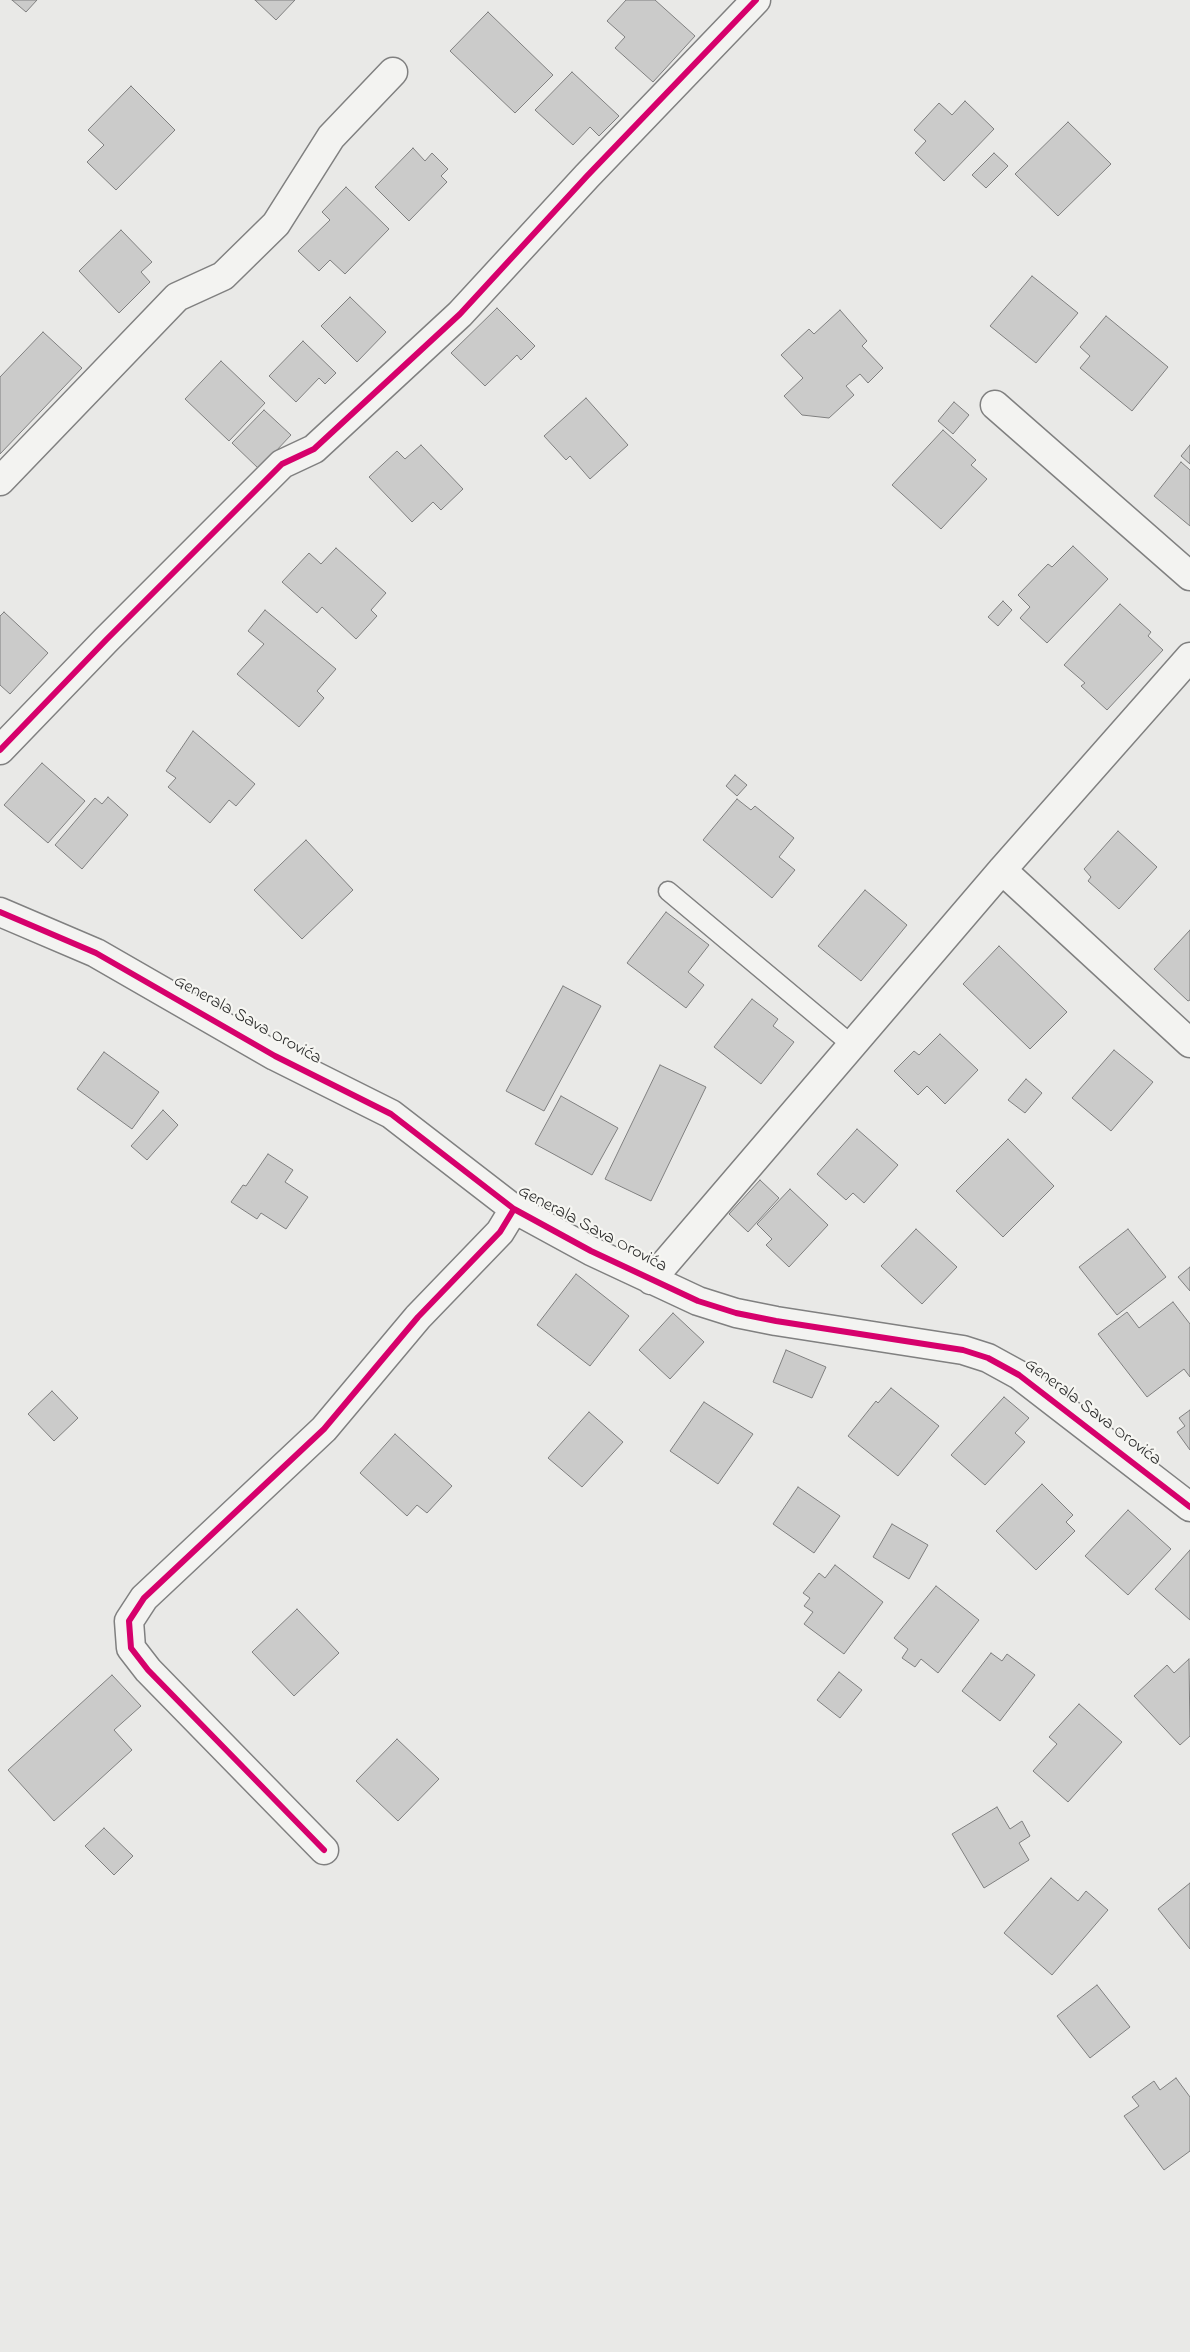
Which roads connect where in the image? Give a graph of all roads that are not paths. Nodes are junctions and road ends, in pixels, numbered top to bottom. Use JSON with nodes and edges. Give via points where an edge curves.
{"nodes":[{"id":1,"x":756,"y":0,"type":"edge"},
{"id":2,"x":393,"y":72,"type":"dead end"},
{"id":3,"x":995,"y":405,"type":"dead end"},
{"id":4,"x":0,"y":481,"type":"edge"},
{"id":5,"x":1190,"y":576,"type":"edge"},
{"id":6,"x":1190,"y":657,"type":"edge"},
{"id":7,"x":0,"y":750,"type":"edge"},
{"id":8,"x":1002,"y":870,"type":"junction"},
{"id":9,"x":668,"y":891,"type":"dead end"},
{"id":10,"x":0,"y":912,"type":"edge"},
{"id":11,"x":1190,"y":1043,"type":"edge"},
{"id":12,"x":852,"y":1045,"type":"junction"},
{"id":13,"x":514,"y":1209,"type":"junction"},
{"id":14,"x":651,"y":1280,"type":"junction"},
{"id":15,"x":1190,"y":1507,"type":"edge"},
{"id":16,"x":324,"y":1850,"type":"dead end"}],
"edges":[{"from":1,"to":7,"type":"street","via":[[460,314],[314,449],[282,464]]},
{"from":2,"to":4,"type":"street","via":[[331,137],[276,224],[223,276],[178,297]]},
{"from":3,"to":5,"type":"street"},
{"from":6,"to":8,"type":"street"},
{"from":8,"to":11,"type":"street"},
{"from":8,"to":12,"type":"street"},
{"from":9,"to":12,"type":"lane"},
{"from":10,"to":13,"type":"street","name":"Generala Sava Orovića","via":[[96,953],[275,1056],[391,1114]]},
{"from":12,"to":14,"type":"street"},
{"from":13,"to":14,"type":"street","name":"Generala Sava Orovića"},
{"from":13,"to":16,"type":"street","via":[[500,1232],[418,1318],[324,1429],[144,1598],[129,1621],[131,1648],[148,1670]]},
{"from":14,"to":15,"type":"street","name":"Generala Sava Orovića","via":[[698,1301],[736,1312],[851,1334],[963,1350],[988,1358],[1019,1375]]}]}
